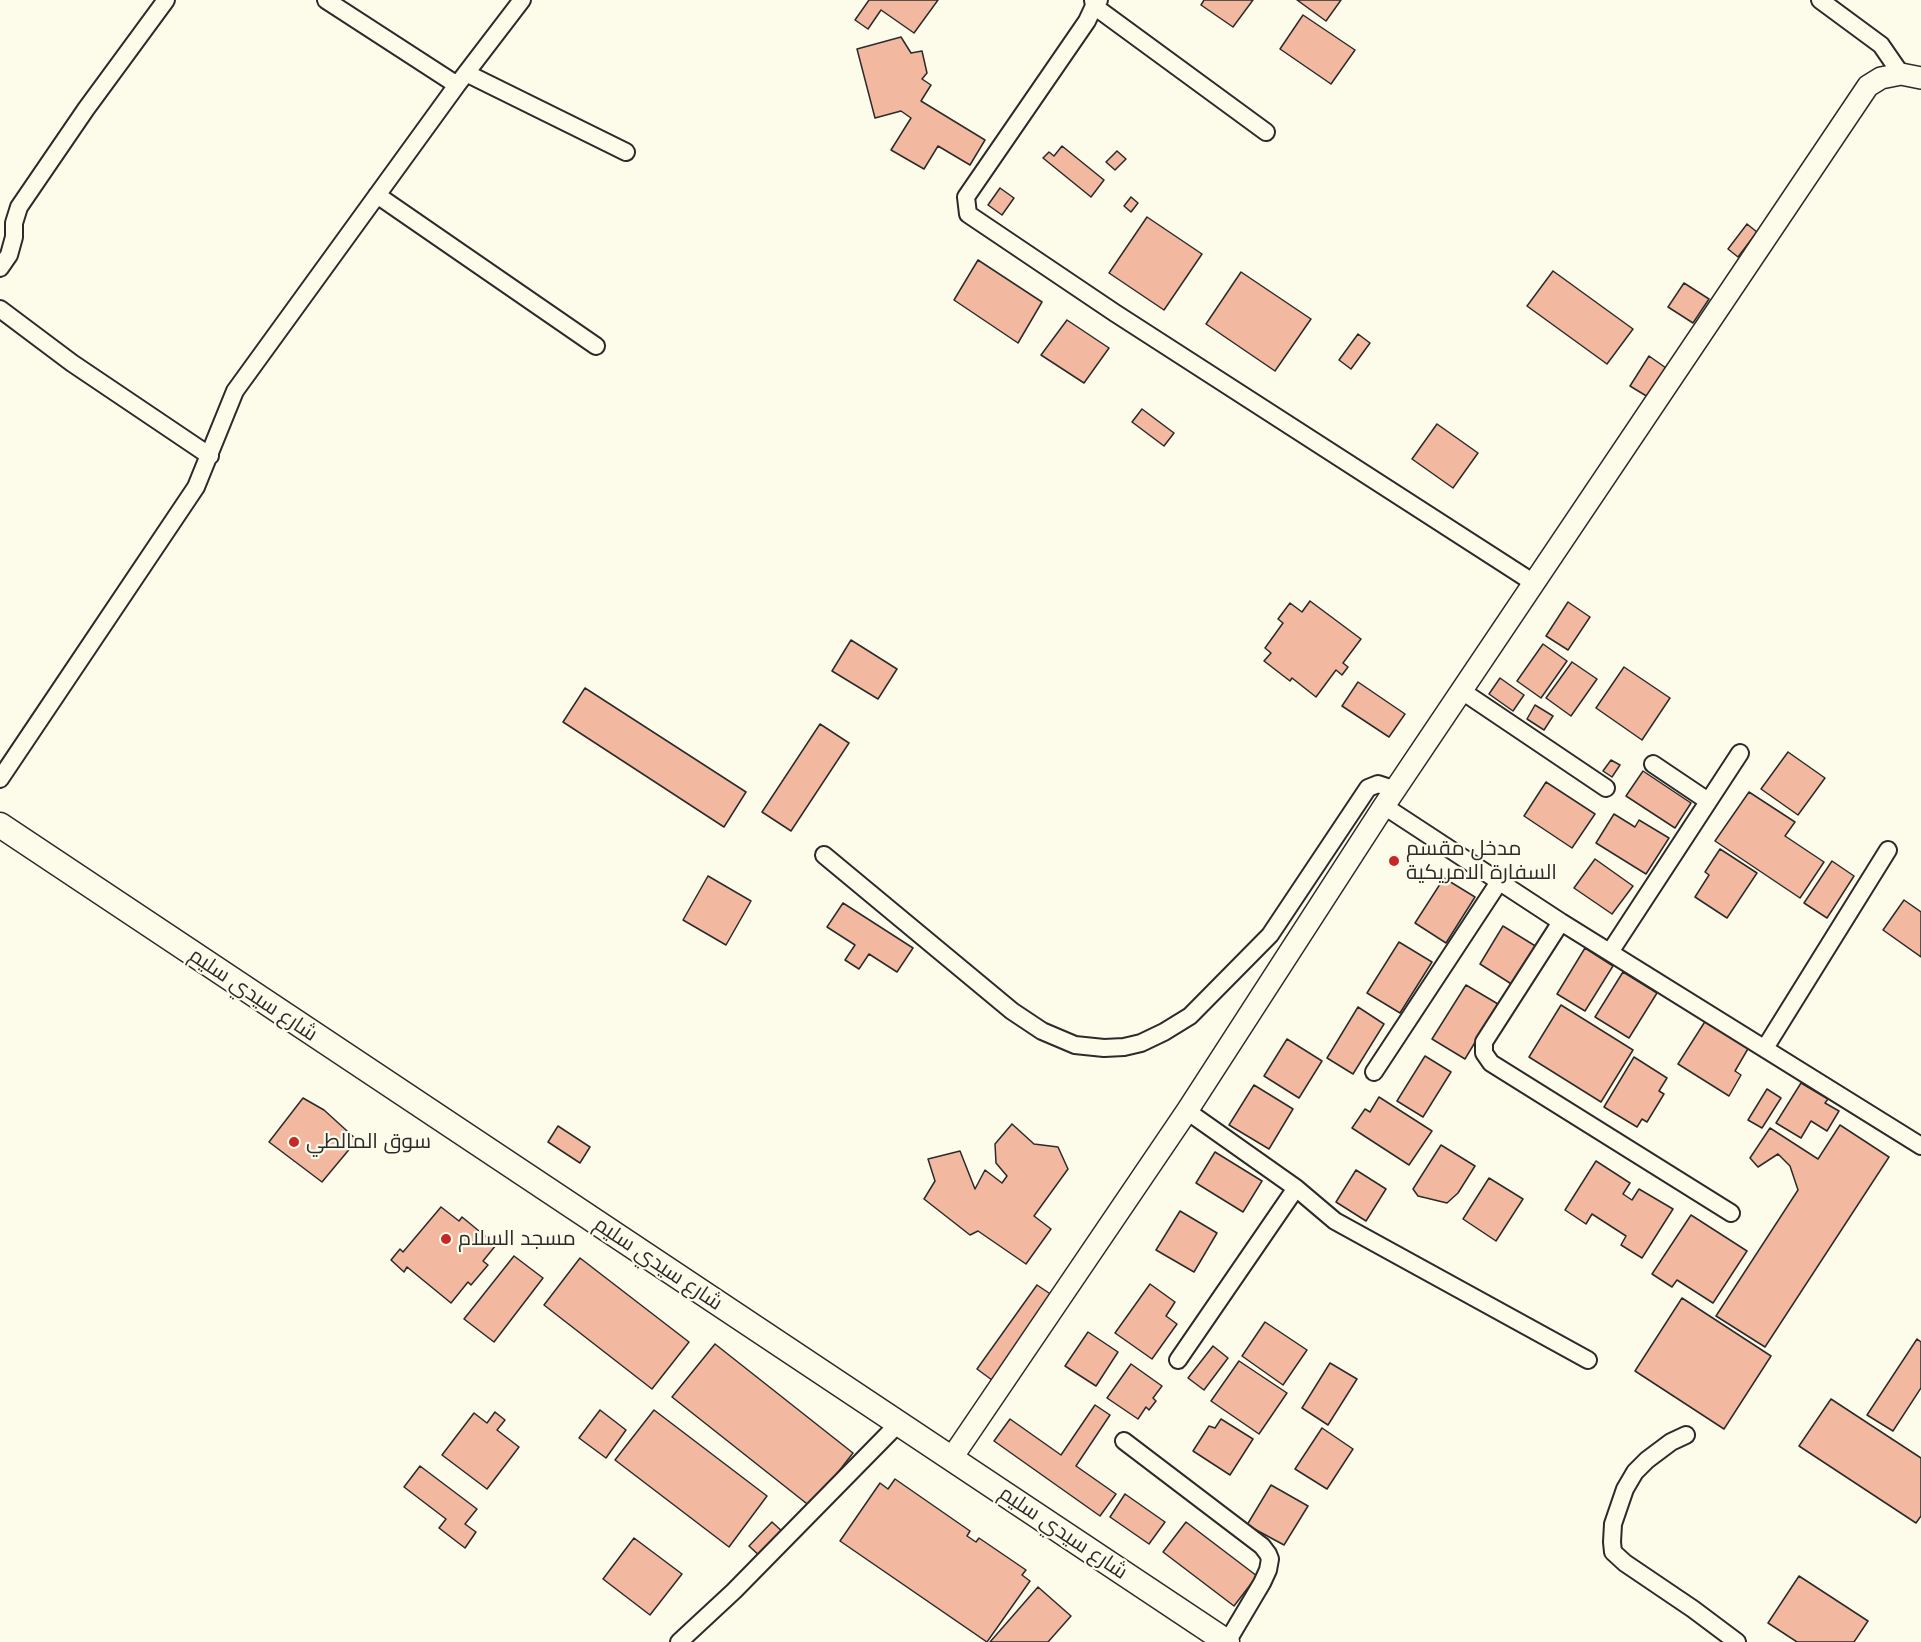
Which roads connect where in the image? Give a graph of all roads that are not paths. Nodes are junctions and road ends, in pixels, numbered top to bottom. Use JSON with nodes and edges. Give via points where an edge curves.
{"nodes":[{"id":1,"x":166,"y":0,"type":"edge"},
{"id":2,"x":326,"y":0,"type":"edge"},
{"id":3,"x":522,"y":0,"type":"edge"},
{"id":4,"x":1820,"y":0,"type":"edge"},
{"id":5,"x":1095,"y":2,"type":"edge"},
{"id":6,"x":1911,"y":76,"type":"edge"},
{"id":7,"x":462,"y":79,"type":"junction"},
{"id":8,"x":1266,"y":132,"type":"dead end"},
{"id":9,"x":626,"y":152,"type":"dead end"},
{"id":10,"x":377,"y":195,"type":"junction"},
{"id":11,"x":0,"y":268,"type":"edge"},
{"id":12,"x":0,"y":309,"type":"edge"},
{"id":13,"x":596,"y":346,"type":"dead end"},
{"id":14,"x":210,"y":456,"type":"junction"},
{"id":15,"x":1534,"y":583,"type":"junction"},
{"id":16,"x":1462,"y":691,"type":"junction"},
{"id":17,"x":1740,"y":753,"type":"dead end"},
{"id":18,"x":1653,"y":764,"type":"dead end"},
{"id":19,"x":0,"y":779,"type":"edge"},
{"id":20,"x":1606,"y":788,"type":"dead end"},
{"id":21,"x":1390,"y":798,"type":"junction"},
{"id":22,"x":1708,"y":801,"type":"junction"},
{"id":23,"x":0,"y":825,"type":"edge"},
{"id":24,"x":1888,"y":850,"type":"dead end"},
{"id":25,"x":824,"y":855,"type":"dead end"},
{"id":26,"x":1499,"y":882,"type":"junction"},
{"id":27,"x":1561,"y":922,"type":"junction"},
{"id":28,"x":1610,"y":952,"type":"junction"},
{"id":29,"x":1765,"y":1048,"type":"junction"},
{"id":30,"x":1374,"y":1072,"type":"dead end"},
{"id":31,"x":1187,"y":1111,"type":"junction"},
{"id":32,"x":1921,"y":1146,"type":"edge"},
{"id":33,"x":1296,"y":1188,"type":"junction"},
{"id":34,"x":1731,"y":1213,"type":"dead end"},
{"id":35,"x":1178,"y":1360,"type":"dead end"},
{"id":36,"x":1587,"y":1360,"type":"dead end"},
{"id":37,"x":898,"y":1424,"type":"junction"},
{"id":38,"x":1686,"y":1435,"type":"dead end"},
{"id":39,"x":1124,"y":1441,"type":"dead end"},
{"id":40,"x":951,"y":1459,"type":"junction"},
{"id":41,"x":679,"y":1642,"type":"edge"},
{"id":42,"x":1227,"y":1642,"type":"edge"},
{"id":43,"x":1737,"y":1642,"type":"edge"}],
"edges":[{"from":1,"to":11,"type":"street","via":[[19,207],[9,255]]},
{"from":2,"to":7,"type":"street"},
{"from":3,"to":7,"type":"street"},
{"from":4,"to":6,"type":"street","via":[[1881,45]]},
{"from":5,"to":8,"type":"street"},
{"from":5,"to":15,"type":"street","via":[[1087,21],[966,196],[968,214]]},
{"from":6,"to":15,"type":"street","via":[[1881,78],[1868,86]]},
{"from":7,"to":9,"type":"street"},
{"from":7,"to":10,"type":"street"},
{"from":10,"to":13,"type":"street"},
{"from":10,"to":14,"type":"street","via":[[235,391]]},
{"from":12,"to":14,"type":"street"},
{"from":14,"to":19,"type":"street","via":[[196,487]]},
{"from":15,"to":16,"type":"street"},
{"from":16,"to":20,"type":"street"},
{"from":16,"to":21,"type":"street"},
{"from":17,"to":22,"type":"street"},
{"from":18,"to":22,"type":"street"},
{"from":21,"to":25,"type":"street","via":[[1378,784],[1368,788],[1270,935],[1190,1016],[1141,1043],[1124,1047],[1075,1045],[1042,1031],[1012,1011]]},
{"from":21,"to":26,"type":"street"},
{"from":21,"to":31,"type":"street"},
{"from":22,"to":28,"type":"street"},
{"from":23,"to":37,"type":"main road","name":"شارع سيدي سليم"},
{"from":24,"to":29,"type":"street"},
{"from":26,"to":27,"type":"street"},
{"from":26,"to":30,"type":"street"},
{"from":27,"to":28,"type":"street"},
{"from":27,"to":34,"type":"street","via":[[1484,1042],[1484,1053],[1491,1063]]},
{"from":28,"to":29,"type":"street"},
{"from":29,"to":32,"type":"street"},
{"from":31,"to":33,"type":"street"},
{"from":31,"to":40,"type":"street"},
{"from":33,"to":35,"type":"street"},
{"from":33,"to":36,"type":"street","via":[[1335,1221]]},
{"from":37,"to":40,"type":"main road","name":"شارع سيدي سليم"},
{"from":37,"to":41,"type":"street"},
{"from":38,"to":43,"type":"street","via":[[1647,1460],[1625,1489],[1614,1524],[1613,1552]]},
{"from":39,"to":42,"type":"street","via":[[1268,1554],[1268,1570],[1262,1583]]},
{"from":40,"to":42,"type":"main road","name":"شارع سيدي سليم"}]}
